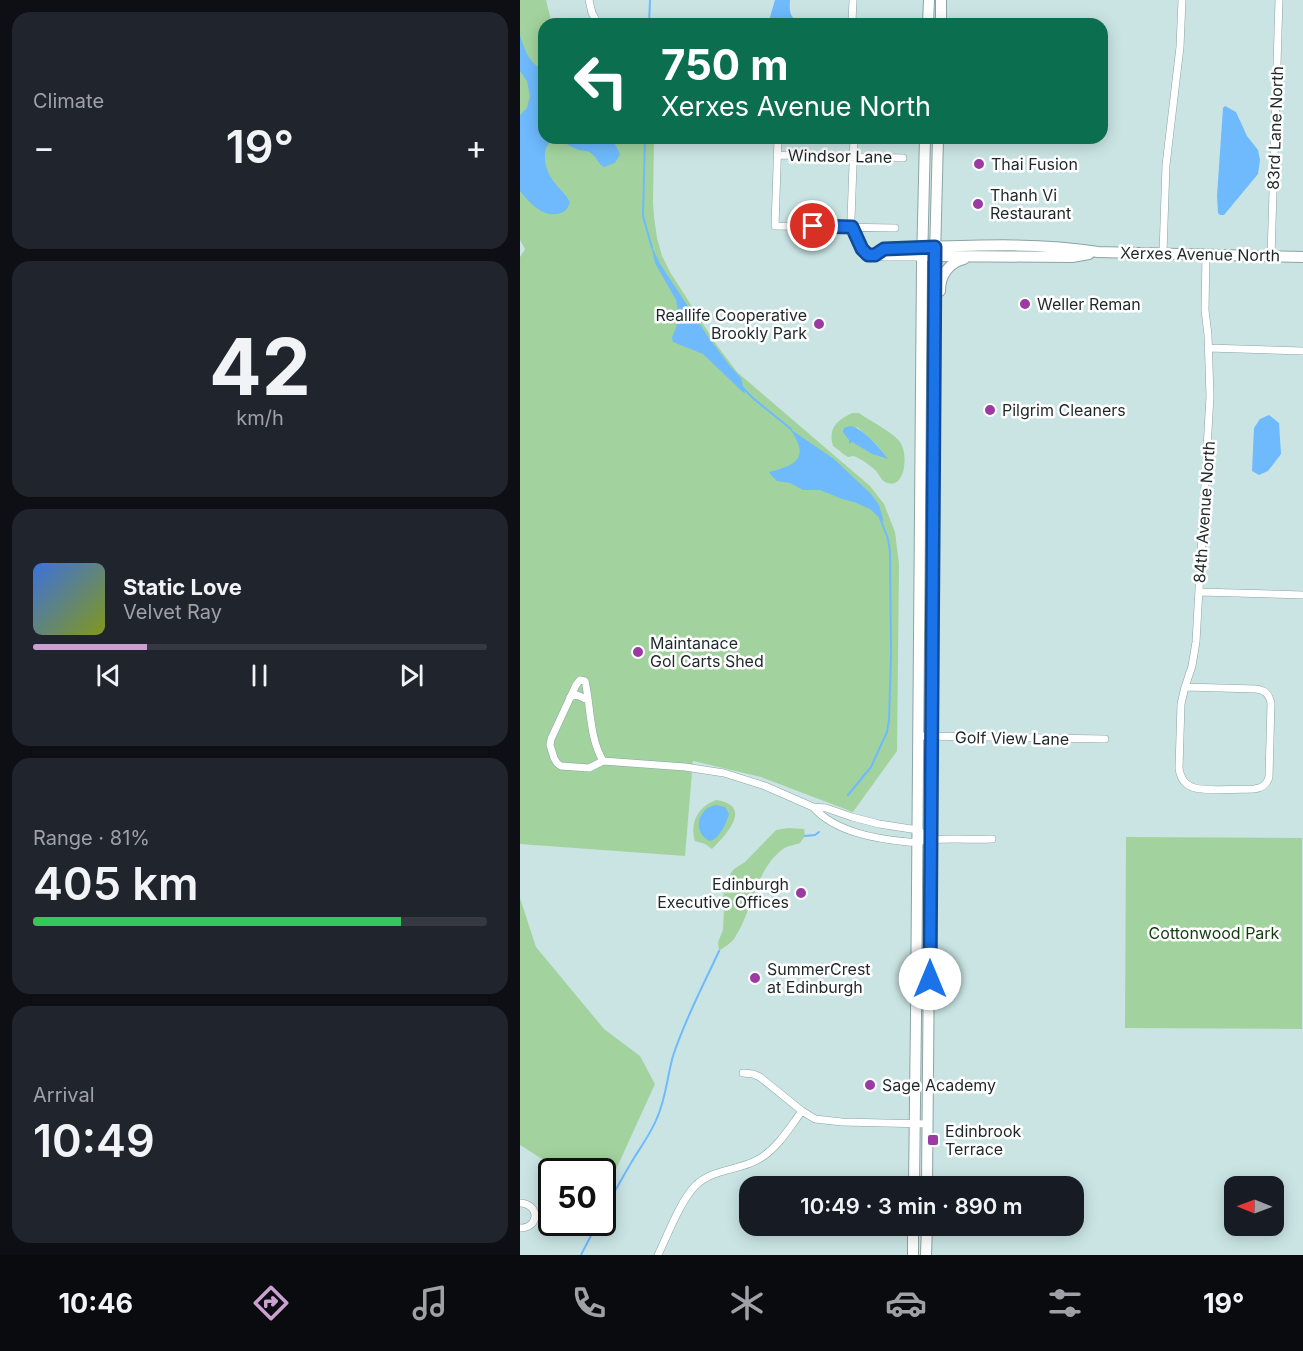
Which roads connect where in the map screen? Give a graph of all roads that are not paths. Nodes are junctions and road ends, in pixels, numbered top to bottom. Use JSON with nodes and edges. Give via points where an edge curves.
{"nodes":[{"id":1,"x":589,"y":0,"type":"edge"},
{"id":2,"x":853,"y":0,"type":"edge"},
{"id":3,"x":929,"y":0,"type":"edge"},
{"id":4,"x":941,"y":0,"type":"edge"},
{"id":5,"x":1182,"y":0,"type":"edge"},
{"id":6,"x":1279,"y":0,"type":"edge"},
{"id":7,"x":595,"y":18,"type":"edge"},
{"id":8,"x":852,"y":18,"type":"edge"},
{"id":9,"x":928,"y":18,"type":"edge"},
{"id":10,"x":941,"y":18,"type":"edge"},
{"id":11,"x":778,"y":144,"type":"edge"},
{"id":12,"x":854,"y":144,"type":"edge"},
{"id":13,"x":925,"y":144,"type":"edge"},
{"id":14,"x":938,"y":144,"type":"edge"},
{"id":15,"x":777,"y":155,"type":"junction"},
{"id":16,"x":854,"y":156,"type":"junction"},
{"id":17,"x":903,"y":158,"type":"dead end"},
{"id":18,"x":852,"y":227,"type":"junction"},
{"id":19,"x":895,"y":228,"type":"dead end"},
{"id":20,"x":935,"y":251,"type":"junction"},
{"id":21,"x":922,"y":252,"type":"junction"},
{"id":22,"x":1098,"y":252,"type":"junction"},
{"id":23,"x":1163,"y":253,"type":"junction"},
{"id":24,"x":1206,"y":254,"type":"junction"},
{"id":25,"x":973,"y":256,"type":"junction"},
{"id":26,"x":1271,"y":256,"type":"junction"},
{"id":27,"x":1303,"y":257,"type":"edge"},
{"id":28,"x":934,"y":339,"type":"junction"},
{"id":29,"x":1208,"y":348,"type":"junction"},
{"id":30,"x":1303,"y":351,"type":"edge"},
{"id":31,"x":1199,"y":592,"type":"junction"},
{"id":32,"x":1303,"y":595,"type":"edge"},
{"id":33,"x":1184,"y":687,"type":"junction"},
{"id":34,"x":570,"y":697,"type":"junction"},
{"id":35,"x":588,"y":700,"type":"junction"},
{"id":36,"x":918,"y":736,"type":"junction"},
{"id":37,"x":931,"y":736,"type":"junction"},
{"id":38,"x":1105,"y":739,"type":"dead end"},
{"id":39,"x":603,"y":761,"type":"junction"},
{"id":40,"x":813,"y":807,"type":"junction"},
{"id":41,"x":879,"y":824,"type":"junction"},
{"id":42,"x":918,"y":830,"type":"junction"},
{"id":43,"x":877,"y":837,"type":"junction"},
{"id":44,"x":992,"y":839,"type":"dead end"},
{"id":45,"x":931,"y":840,"type":"junction"},
{"id":46,"x":917,"y":842,"type":"junction"},
{"id":47,"x":743,"y":1073,"type":"dead end"},
{"id":48,"x":802,"y":1111,"type":"junction"},
{"id":49,"x":915,"y":1124,"type":"junction"},
{"id":50,"x":928,"y":1124,"type":"junction"},
{"id":51,"x":914,"y":1176,"type":"edge"},
{"id":52,"x":927,"y":1176,"type":"edge"},
{"id":53,"x":520,"y":1203,"type":"edge"},
{"id":54,"x":520,"y":1228,"type":"edge"},
{"id":55,"x":913,"y":1236,"type":"edge"},
{"id":56,"x":927,"y":1236,"type":"edge"},
{"id":57,"x":658,"y":1255,"type":"edge"},
{"id":58,"x":913,"y":1255,"type":"edge"},
{"id":59,"x":926,"y":1255,"type":"edge"}],
"edges":[{"from":1,"to":7,"type":"street"},
{"from":2,"to":8,"type":"street"},
{"from":3,"to":9,"type":"main road"},
{"from":4,"to":10,"type":"main road"},
{"from":5,"to":23,"type":"street","via":[[1166,165]]},
{"from":6,"to":26,"type":"street","name":"83rd Lane North"},
{"from":11,"to":15,"type":"street"},
{"from":12,"to":16,"type":"street"},
{"from":13,"to":21,"type":"main road"},
{"from":14,"to":20,"type":"main road"},
{"from":15,"to":16,"type":"street","name":"Windsor Lane"},
{"from":15,"to":18,"type":"street","via":[[775,226]]},
{"from":16,"to":17,"type":"street","name":"Windsor Lane"},
{"from":16,"to":18,"type":"street"},
{"from":18,"to":19,"type":"street"},
{"from":18,"to":21,"type":"street","name":"Xerxes Avenue North","via":[[862,249],[871,255]]},
{"from":20,"to":21,"type":"main road","name":"Xerxes Avenue North"},
{"from":20,"to":22,"type":"main road","name":"Xerxes Avenue North","via":[[1012,244]]},
{"from":20,"to":25,"type":"main road","name":"Xerxes Avenue North"},
{"from":20,"to":28,"type":"main road"},
{"from":21,"to":36,"type":"main road"},
{"from":22,"to":23,"type":"main road","name":"Xerxes Avenue North"},
{"from":22,"to":25,"type":"main road","name":"Xerxes Avenue North","via":[[1072,257]]},
{"from":23,"to":24,"type":"main road","name":"Xerxes Avenue North"},
{"from":24,"to":26,"type":"main road","name":"Xerxes Avenue North"},
{"from":24,"to":29,"type":"street","name":"84th Avenue North"},
{"from":25,"to":28,"type":"main road","via":[[953,263],[941,280],[940,320]]},
{"from":26,"to":27,"type":"main road","name":"Xerxes Avenue North"},
{"from":28,"to":37,"type":"main road"},
{"from":29,"to":30,"type":"street"},
{"from":29,"to":31,"type":"street","name":"84th Avenue North","via":[[1209,430]]},
{"from":31,"to":32,"type":"street"},
{"from":31,"to":33,"type":"street","name":"84th Avenue North","via":[[1194,654]]},
{"from":33,"to":33,"type":"street","name":"84th Avenue North","via":[[1179,768],[1185,783],[1200,789],[1260,789],[1269,777],[1270,697],[1256,689]]},
{"from":34,"to":35,"type":"street","via":[[577,695]]},
{"from":34,"to":35,"type":"street","via":[[580,680],[585,681]]},
{"from":34,"to":39,"type":"street","via":[[550,739],[554,758],[561,766],[573,768],[589,768]]},
{"from":35,"to":39,"type":"street"},
{"from":36,"to":37,"type":"street","name":"Golf View Lane"},
{"from":36,"to":42,"type":"main road"},
{"from":37,"to":38,"type":"street","name":"Golf View Lane"},
{"from":37,"to":45,"type":"main road"},
{"from":39,"to":40,"type":"street","via":[[724,773]]},
{"from":40,"to":41,"type":"street"},
{"from":40,"to":43,"type":"street","via":[[843,828]]},
{"from":41,"to":42,"type":"street"},
{"from":41,"to":43,"type":"street"},
{"from":42,"to":45,"type":"street"},
{"from":42,"to":46,"type":"main road"},
{"from":43,"to":46,"type":"street"},
{"from":44,"to":45,"type":"street"},
{"from":45,"to":46,"type":"street"},
{"from":45,"to":50,"type":"main road"},
{"from":46,"to":49,"type":"main road"},
{"from":47,"to":48,"type":"street","via":[[760,1077]]},
{"from":48,"to":49,"type":"street","via":[[822,1121]]},
{"from":48,"to":57,"type":"street","via":[[759,1159],[716,1173],[696,1185]]},
{"from":49,"to":50,"type":"street"},
{"from":49,"to":51,"type":"main road"},
{"from":50,"to":52,"type":"main road"},
{"from":53,"to":54,"type":"street","via":[[533,1208],[535,1214],[530,1226]]},
{"from":55,"to":58,"type":"main road"},
{"from":56,"to":59,"type":"main road"}]}
